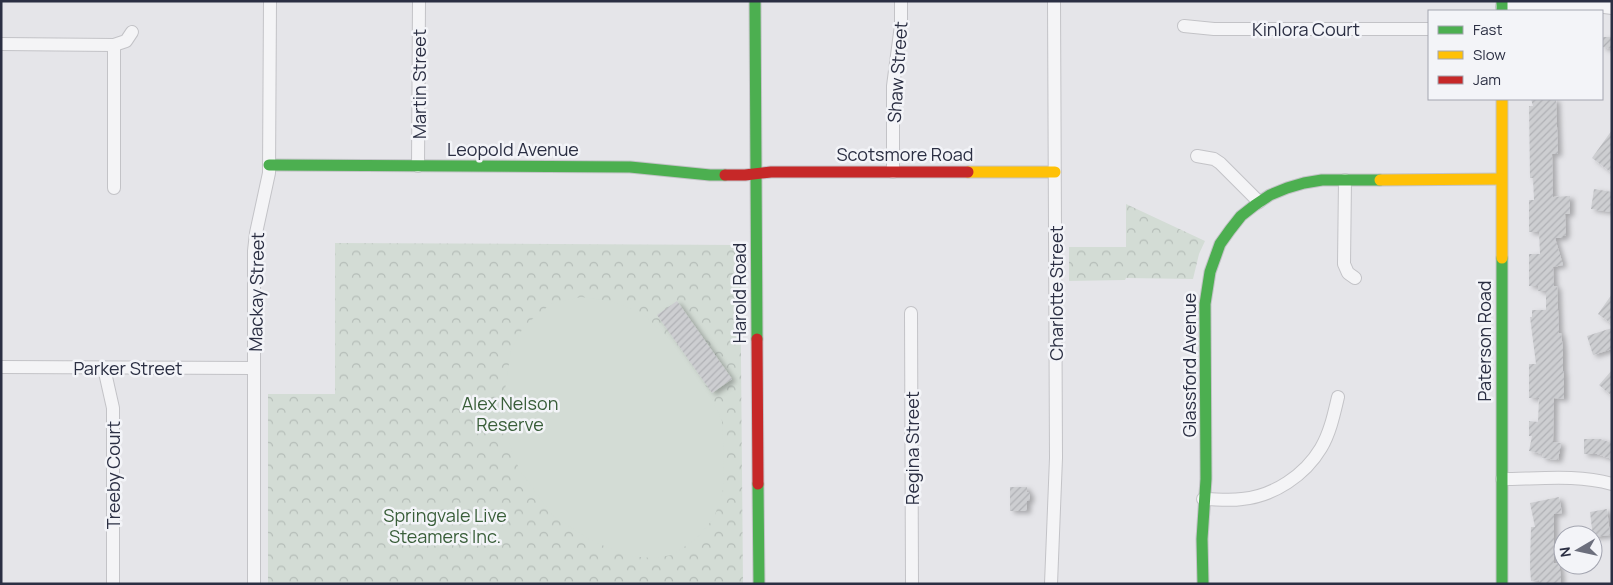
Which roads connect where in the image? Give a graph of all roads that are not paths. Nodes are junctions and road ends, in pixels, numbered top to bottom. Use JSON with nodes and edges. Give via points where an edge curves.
{"nodes":[{"id":1,"x":270,"y":1,"type":"edge"},
{"id":2,"x":419,"y":1,"type":"edge"},
{"id":3,"x":755,"y":1,"type":"edge"},
{"id":4,"x":901,"y":1,"type":"edge"},
{"id":5,"x":1054,"y":1,"type":"edge"},
{"id":6,"x":1502,"y":6,"type":"edge"},
{"id":7,"x":1612,"y":8,"type":"edge"},
{"id":8,"x":1184,"y":26,"type":"dead end"},
{"id":9,"x":1428,"y":29,"type":"edge"},
{"id":10,"x":132,"y":32,"type":"dead end"},
{"id":11,"x":1,"y":44,"type":"edge"},
{"id":12,"x":114,"y":45,"type":"junction"},
{"id":13,"x":1502,"y":100,"type":"edge"},
{"id":14,"x":1197,"y":156,"type":"dead end"},
{"id":15,"x":269,"y":165,"type":"junction"},
{"id":16,"x":418,"y":166,"type":"junction"},
{"id":17,"x":893,"y":172,"type":"junction"},
{"id":18,"x":1055,"y":172,"type":"junction"},
{"id":19,"x":756,"y":174,"type":"junction"},
{"id":20,"x":1501,"y":179,"type":"junction"},
{"id":21,"x":1345,"y":180,"type":"junction"},
{"id":22,"x":114,"y":188,"type":"dead end"},
{"id":23,"x":1259,"y":202,"type":"junction"},
{"id":24,"x":1355,"y":278,"type":"dead end"},
{"id":25,"x":911,"y":313,"type":"dead end"},
{"id":26,"x":1,"y":367,"type":"edge"},
{"id":27,"x":104,"y":368,"type":"junction"},
{"id":28,"x":254,"y":368,"type":"junction"},
{"id":29,"x":1338,"y":397,"type":"dead end"},
{"id":30,"x":1502,"y":479,"type":"junction"},
{"id":31,"x":1612,"y":484,"type":"edge"},
{"id":32,"x":1204,"y":499,"type":"junction"},
{"id":33,"x":113,"y":584,"type":"edge"},
{"id":34,"x":254,"y":584,"type":"edge"},
{"id":35,"x":759,"y":584,"type":"edge"},
{"id":36,"x":912,"y":584,"type":"edge"},
{"id":37,"x":1051,"y":584,"type":"edge"},
{"id":38,"x":1203,"y":584,"type":"edge"},
{"id":39,"x":1502,"y":584,"type":"edge"}],
"edges":[{"from":1,"to":15,"type":"street","name":"Mackay Street"},
{"from":2,"to":16,"type":"street","name":"Martin Street"},
{"from":3,"to":19,"type":"street","name":"Harold Road"},
{"from":4,"to":17,"type":"street","name":"Shaw Street","via":[[893,86]]},
{"from":5,"to":18,"type":"street","name":"Charlotte Street"},
{"from":6,"to":7,"type":"street"},
{"from":8,"to":9,"type":"street","name":"Kinlora Court","via":[[1214,29]]},
{"from":10,"to":12,"type":"street","via":[[126,41]]},
{"from":11,"to":12,"type":"street"},
{"from":12,"to":22,"type":"street"},
{"from":13,"to":20,"type":"street","name":"Paterson Road"},
{"from":14,"to":23,"type":"street","via":[[1220,163]]},
{"from":15,"to":16,"type":"street","name":"Leopold Avenue"},
{"from":15,"to":28,"type":"street","name":"Mackay Street","via":[[255,238]]},
{"from":16,"to":19,"type":"street","name":"Leopold Avenue","via":[[630,167],[710,175]]},
{"from":17,"to":18,"type":"street","name":"Scotsmore Road"},
{"from":17,"to":19,"type":"street","name":"Scotsmore Road"},
{"from":18,"to":37,"type":"street","name":"Charlotte Street","via":[[1056,458]]},
{"from":19,"to":35,"type":"street","name":"Harold Road"},
{"from":20,"to":21,"type":"street","name":"Glassford Avenue"},
{"from":20,"to":30,"type":"street","name":"Paterson Road"},
{"from":21,"to":23,"type":"street","name":"Glassford Avenue","via":[[1302,183],[1282,189]]},
{"from":21,"to":24,"type":"street","via":[[1344,264]]},
{"from":23,"to":32,"type":"street","name":"Glassford Avenue","via":[[1236,222],[1222,240],[1208,277],[1205,304]]},
{"from":25,"to":36,"type":"street","name":"Regina Street"},
{"from":26,"to":27,"type":"street","name":"Parker Street"},
{"from":27,"to":28,"type":"street","name":"Parker Street"},
{"from":27,"to":33,"type":"street","name":"Treeby Court","via":[[113,408]]},
{"from":28,"to":34,"type":"street","name":"Mackay Street"},
{"from":29,"to":32,"type":"street","via":[[1321,448],[1291,480],[1255,497]]},
{"from":30,"to":31,"type":"street","via":[[1578,478]]},
{"from":30,"to":39,"type":"street","name":"Paterson Road"},
{"from":32,"to":38,"type":"street","name":"Glassford Avenue"}]}
